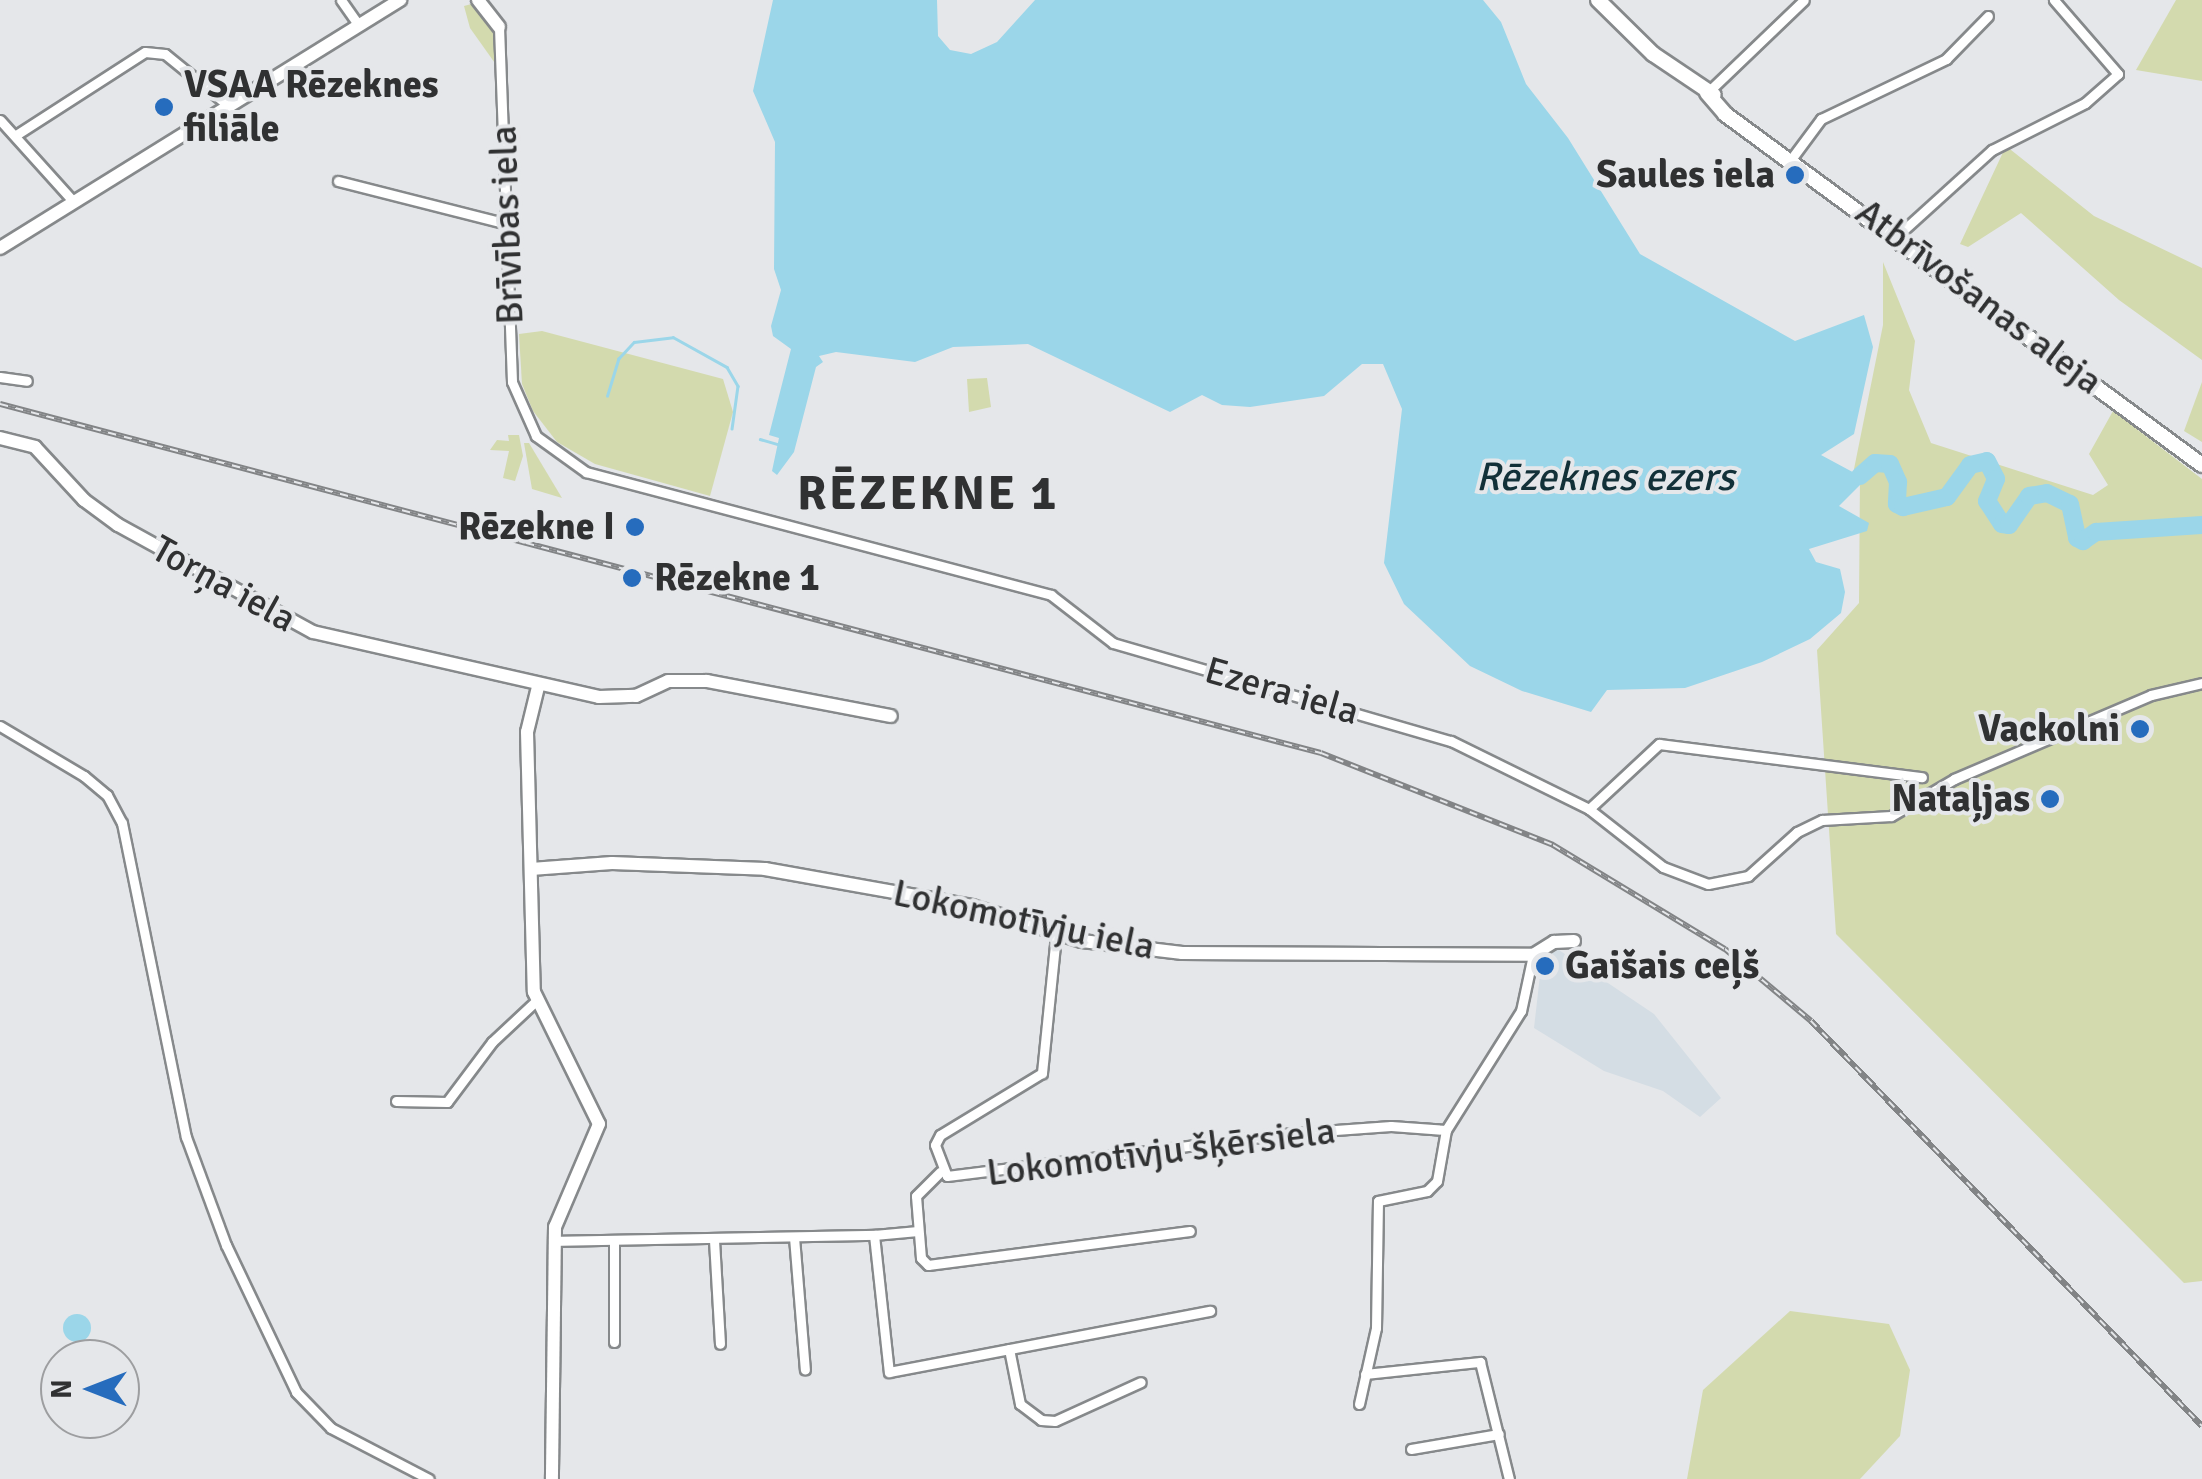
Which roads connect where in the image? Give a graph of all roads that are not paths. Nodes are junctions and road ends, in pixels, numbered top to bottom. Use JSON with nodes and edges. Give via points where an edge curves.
{"nodes":[{"id":1,"x":341,"y":0,"type":"edge"},
{"id":2,"x":400,"y":0,"type":"edge"},
{"id":3,"x":478,"y":0,"type":"edge"},
{"id":4,"x":498,"y":0,"type":"edge"},
{"id":5,"x":1598,"y":0,"type":"edge"},
{"id":6,"x":1804,"y":0,"type":"edge"},
{"id":7,"x":2054,"y":0,"type":"edge"},
{"id":8,"x":1988,"y":16,"type":"dead end"},
{"id":9,"x":358,"y":24,"type":"junction"},
{"id":10,"x":499,"y":27,"type":"junction"},
{"id":11,"x":1707,"y":93,"type":"junction"},
{"id":12,"x":229,"y":106,"type":"junction"},
{"id":13,"x":0,"y":120,"type":"edge"},
{"id":14,"x":16,"y":135,"type":"junction"},
{"id":15,"x":1792,"y":158,"type":"junction"},
{"id":16,"x":338,"y":181,"type":"dead end"},
{"id":17,"x":72,"y":200,"type":"junction"},
{"id":18,"x":508,"y":224,"type":"junction"},
{"id":19,"x":1897,"y":236,"type":"junction"},
{"id":20,"x":0,"y":248,"type":"edge"},
{"id":21,"x":0,"y":377,"type":"edge"},
{"id":22,"x":27,"y":382,"type":"dead end"},
{"id":23,"x":526,"y":420,"type":"joint"},
{"id":24,"x":0,"y":438,"type":"edge"},
{"id":25,"x":2202,"y":465,"type":"edge"},
{"id":26,"x":2202,"y":684,"type":"edge"},
{"id":27,"x":538,"y":688,"type":"junction"},
{"id":28,"x":891,"y":716,"type":"dead end"},
{"id":29,"x":0,"y":726,"type":"edge"},
{"id":30,"x":1922,"y":777,"type":"dead end"},
{"id":31,"x":1588,"y":809,"type":"junction"},
{"id":32,"x":531,"y":869,"type":"junction"},
{"id":33,"x":1056,"y":935,"type":"junction"},
{"id":34,"x":1574,"y":941,"type":"dead end"},
{"id":35,"x":1533,"y":955,"type":"junction"},
{"id":36,"x":536,"y":1001,"type":"junction"},
{"id":37,"x":396,"y":1101,"type":"dead end"},
{"id":38,"x":1446,"y":1130,"type":"junction"},
{"id":39,"x":940,"y":1172,"type":"junction"},
{"id":40,"x":918,"y":1231,"type":"junction"},
{"id":41,"x":1190,"y":1231,"type":"dead end"},
{"id":42,"x":874,"y":1235,"type":"junction"},
{"id":43,"x":794,"y":1237,"type":"junction"},
{"id":44,"x":714,"y":1240,"type":"junction"},
{"id":45,"x":554,"y":1241,"type":"junction"},
{"id":46,"x":614,"y":1243,"type":"junction"},
{"id":47,"x":1210,"y":1311,"type":"dead end"},
{"id":48,"x":614,"y":1342,"type":"dead end"},
{"id":49,"x":720,"y":1344,"type":"dead end"},
{"id":50,"x":1009,"y":1349,"type":"junction"},
{"id":51,"x":804,"y":1370,"type":"dead end"},
{"id":52,"x":1364,"y":1374,"type":"junction"},
{"id":53,"x":1141,"y":1382,"type":"dead end"},
{"id":54,"x":1359,"y":1404,"type":"dead end"},
{"id":55,"x":1499,"y":1434,"type":"junction"},
{"id":56,"x":1411,"y":1449,"type":"dead end"},
{"id":57,"x":428,"y":1479,"type":"edge"},
{"id":58,"x":552,"y":1479,"type":"edge"},
{"id":59,"x":1509,"y":1479,"type":"edge"}],
"edges":[{"from":1,"to":9,"type":"street"},
{"from":2,"to":9,"type":"street"},
{"from":3,"to":10,"type":"street"},
{"from":4,"to":10,"type":"street"},
{"from":5,"to":11,"type":"main road","name":"Atbrīvošanas aleja","via":[[1626,31]]},
{"from":6,"to":11,"type":"street"},
{"from":7,"to":19,"type":"street","via":[[2118,74],[2085,104],[1992,150]]},
{"from":8,"to":15,"type":"street","via":[[1946,59],[1822,118]]},
{"from":9,"to":12,"type":"street"},
{"from":10,"to":18,"type":"street","name":"Brīvības iela"},
{"from":11,"to":15,"type":"main road","name":"Atbrīvošanas aleja"},
{"from":12,"to":14,"type":"street","via":[[164,54],[144,52]]},
{"from":12,"to":17,"type":"street"},
{"from":13,"to":14,"type":"street"},
{"from":14,"to":17,"type":"street"},
{"from":15,"to":19,"type":"main road","name":"Atbrīvošanas aleja"},
{"from":16,"to":18,"type":"street"},
{"from":17,"to":20,"type":"street"},
{"from":18,"to":23,"type":"street","name":"Brīvības iela","via":[[512,382]]},
{"from":19,"to":25,"type":"main road","name":"Atbrīvošanas aleja"},
{"from":21,"to":22,"type":"street"},
{"from":23,"to":31,"type":"street","name":"Ezera iela","via":[[549,450],[586,472],[1051,595],[1113,643],[1451,741]]},
{"from":24,"to":27,"type":"street","name":"Torņa iela","via":[[35,447],[84,500],[118,525],[202,567],[286,622]]},
{"from":26,"to":31,"type":"street","name":"Ezera iela","via":[[2151,695],[1954,780],[1892,816],[1822,820],[1797,832],[1770,863],[1728,883],[1680,877]]},
{"from":27,"to":28,"type":"street","name":"Torņa iela","via":[[623,698],[668,681],[707,681]]},
{"from":27,"to":32,"type":"street","via":[[528,732]]},
{"from":29,"to":57,"type":"street","via":[[84,776],[107,795],[122,823],[186,1137],[226,1245],[296,1392],[331,1428]]},
{"from":30,"to":31,"type":"street","via":[[1659,744]]},
{"from":32,"to":33,"type":"street","name":"Lokomotīvju iela","via":[[612,864],[766,870],[972,906]]},
{"from":32,"to":36,"type":"street"},
{"from":33,"to":35,"type":"street","name":"Lokomotīvju iela","via":[[1182,953]]},
{"from":33,"to":39,"type":"street","name":"Lokomotīvju šķērsiela","via":[[1042,1073],[940,1135]]},
{"from":34,"to":35,"type":"street","name":"Lokomotīvju iela","via":[[1554,942]]},
{"from":35,"to":38,"type":"street","via":[[1521,1011]]},
{"from":36,"to":37,"type":"street","via":[[492,1042],[447,1102]]},
{"from":36,"to":45,"type":"street","via":[[600,1124],[557,1218]]},
{"from":38,"to":39,"type":"street","name":"Lokomotīvju šķērsiela","via":[[1384,1126],[958,1178]]},
{"from":38,"to":52,"type":"street","via":[[1432,1188],[1385,1196],[1377,1206],[1376,1328]]},
{"from":39,"to":40,"type":"street","name":"Lokomotīvju šķērsiela","via":[[917,1189]]},
{"from":40,"to":41,"type":"street","via":[[920,1258],[931,1265]]},
{"from":40,"to":42,"type":"street"},
{"from":42,"to":43,"type":"street"},
{"from":42,"to":50,"type":"street","via":[[889,1372]]},
{"from":43,"to":44,"type":"street"},
{"from":43,"to":51,"type":"street"},
{"from":44,"to":46,"type":"street"},
{"from":44,"to":49,"type":"street"},
{"from":45,"to":46,"type":"street"},
{"from":45,"to":58,"type":"street"},
{"from":46,"to":48,"type":"street"},
{"from":47,"to":50,"type":"street"},
{"from":50,"to":53,"type":"street","via":[[1020,1404],[1040,1420],[1054,1421]]},
{"from":52,"to":54,"type":"street"},
{"from":52,"to":55,"type":"street","via":[[1480,1362]]},
{"from":55,"to":56,"type":"street"},
{"from":55,"to":59,"type":"street"}]}
